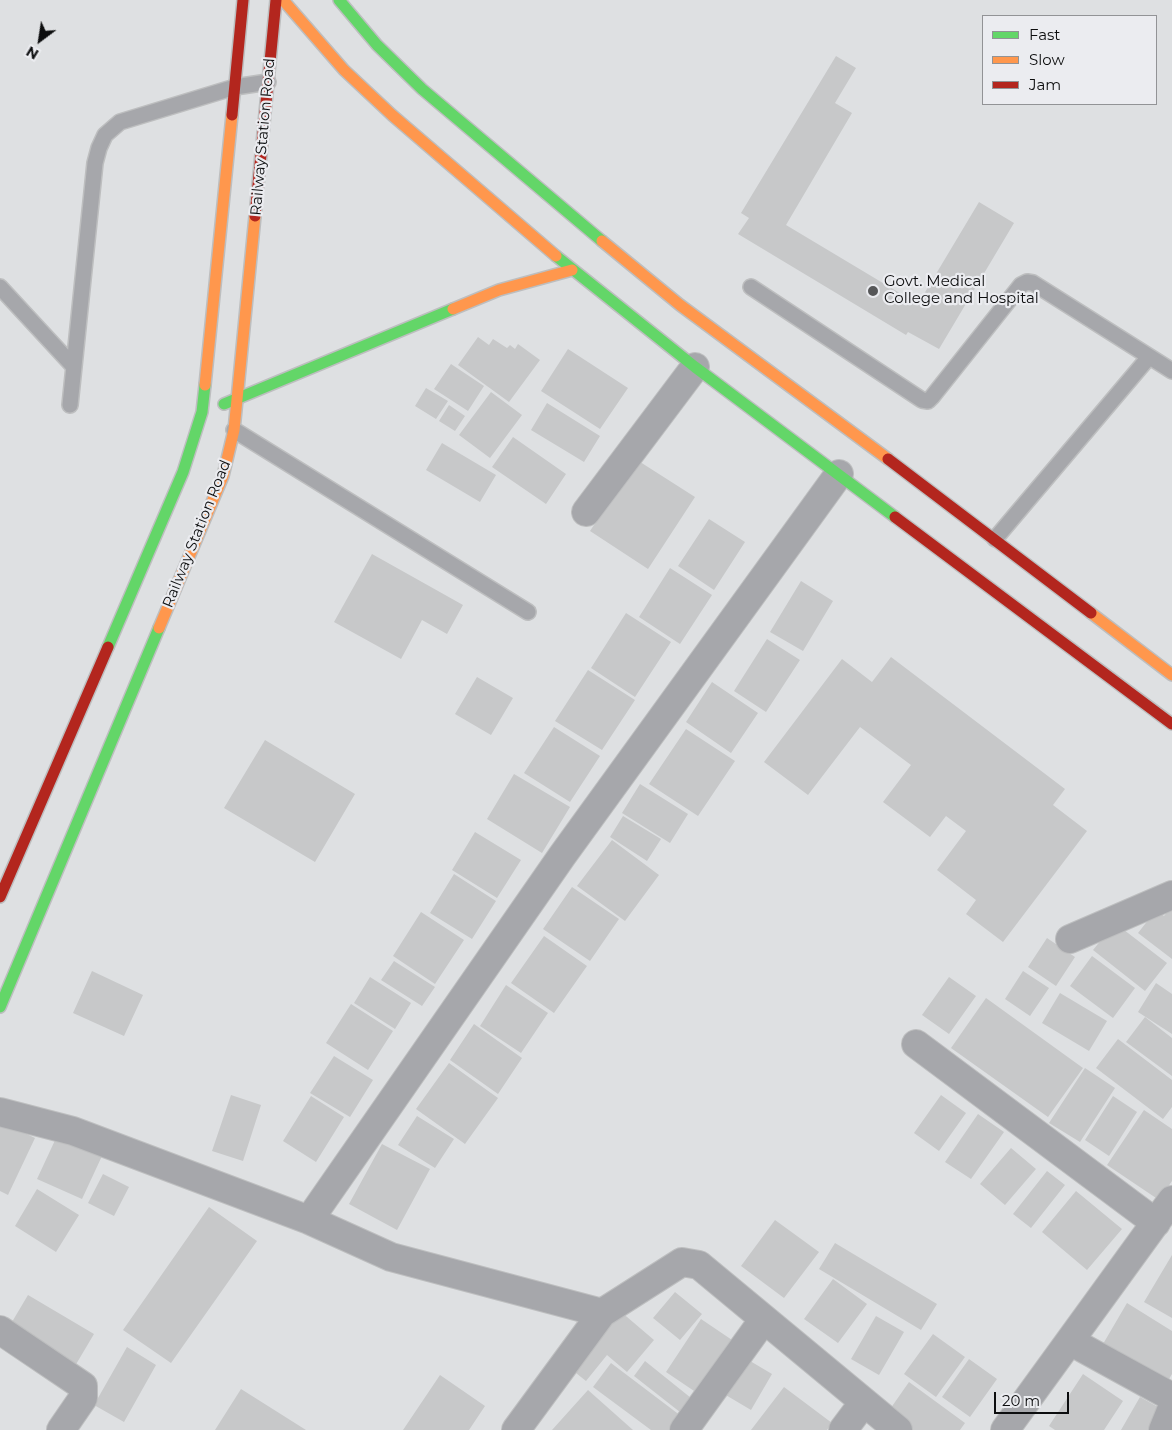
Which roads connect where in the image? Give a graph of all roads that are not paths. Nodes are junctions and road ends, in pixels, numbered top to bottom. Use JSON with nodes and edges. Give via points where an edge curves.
{"nodes":[{"id":1,"x":243,"y":0,"type":"edge"},
{"id":2,"x":276,"y":0,"type":"edge"},
{"id":3,"x":283,"y":0,"type":"edge"},
{"id":4,"x":339,"y":0,"type":"edge"},
{"id":5,"x":268,"y":82,"type":"junction"},
{"id":6,"x":235,"y":87,"type":"junction"},
{"id":7,"x":572,"y":270,"type":"junction"},
{"id":8,"x":751,"y":286,"type":"dead end"},
{"id":9,"x":0,"y":287,"type":"edge"},
{"id":10,"x":1149,"y":357,"type":"junction"},
{"id":11,"x":74,"y":367,"type":"junction"},
{"id":12,"x":695,"y":367,"type":"junction"},
{"id":13,"x":1172,"y":371,"type":"edge"},
{"id":14,"x":238,"y":399,"type":"junction"},
{"id":15,"x":70,"y":405,"type":"dead end"},
{"id":16,"x":202,"y":412,"type":"junction"},
{"id":17,"x":234,"y":430,"type":"junction"},
{"id":18,"x":839,"y":474,"type":"junction"},
{"id":19,"x":586,"y":512,"type":"dead end"},
{"id":20,"x":995,"y":539,"type":"junction"},
{"id":21,"x":528,"y":612,"type":"dead end"},
{"id":22,"x":1172,"y":675,"type":"edge"},
{"id":23,"x":1172,"y":724,"type":"edge"},
{"id":24,"x":1172,"y":895,"type":"edge"},
{"id":25,"x":0,"y":897,"type":"edge"},
{"id":26,"x":1070,"y":939,"type":"dead end"},
{"id":27,"x":0,"y":1007,"type":"edge"},
{"id":28,"x":916,"y":1044,"type":"dead end"},
{"id":29,"x":0,"y":1112,"type":"edge"},
{"id":30,"x":1172,"y":1200,"type":"edge"},
{"id":31,"x":309,"y":1220,"type":"junction"},
{"id":32,"x":1156,"y":1223,"type":"junction"},
{"id":33,"x":602,"y":1313,"type":"junction"},
{"id":34,"x":764,"y":1319,"type":"junction"},
{"id":35,"x":0,"y":1330,"type":"edge"},
{"id":36,"x":1070,"y":1341,"type":"junction"},
{"id":37,"x":1172,"y":1397,"type":"edge"},
{"id":38,"x":864,"y":1402,"type":"junction"},
{"id":39,"x":1172,"y":1408,"type":"edge"},
{"id":40,"x":61,"y":1430,"type":"edge"},
{"id":41,"x":516,"y":1430,"type":"edge"},
{"id":42,"x":684,"y":1430,"type":"edge"},
{"id":43,"x":843,"y":1430,"type":"edge"},
{"id":44,"x":898,"y":1430,"type":"edge"},
{"id":45,"x":1005,"y":1430,"type":"edge"},
{"id":46,"x":1163,"y":1430,"type":"edge"}],
"edges":[{"from":1,"to":6,"type":"main road"},
{"from":2,"to":5,"type":"main road","name":"Railway Station Road"},
{"from":3,"to":7,"type":"main road","via":[[331,56],[378,102]]},
{"from":4,"to":20,"type":"main road","via":[[377,45],[422,90],[604,243],[680,304]]},
{"from":5,"to":6,"type":"lane"},
{"from":5,"to":14,"type":"main road","name":"Railway Station Road"},
{"from":6,"to":11,"type":"lane","via":[[120,122],[105,135],[95,163]]},
{"from":6,"to":16,"type":"main road"},
{"from":7,"to":12,"type":"main road"},
{"from":7,"to":14,"type":"main road","via":[[499,290]]},
{"from":8,"to":10,"type":"lane","via":[[922,400],[928,401],[932,397],[1026,282],[1033,283]]},
{"from":9,"to":11,"type":"lane"},
{"from":10,"to":13,"type":"lane"},
{"from":10,"to":20,"type":"lane"},
{"from":11,"to":15,"type":"lane"},
{"from":12,"to":18,"type":"main road"},
{"from":12,"to":19,"type":"street"},
{"from":14,"to":16,"type":"main road"},
{"from":14,"to":17,"type":"main road","name":"Railway Station Road"},
{"from":16,"to":25,"type":"main road","via":[[183,472]]},
{"from":17,"to":21,"type":"lane"},
{"from":17,"to":27,"type":"main road","name":"Railway Station Road","via":[[223,476]]},
{"from":18,"to":23,"type":"main road"},
{"from":18,"to":31,"type":"street","via":[[562,856]]},
{"from":20,"to":22,"type":"main road"},
{"from":24,"to":26,"type":"street"},
{"from":28,"to":32,"type":"street"},
{"from":29,"to":31,"type":"street","via":[[73,1131]]},
{"from":30,"to":32,"type":"street"},
{"from":31,"to":33,"type":"street","via":[[391,1257]]},
{"from":32,"to":36,"type":"street"},
{"from":33,"to":34,"type":"street","via":[[676,1264],[689,1262],[699,1265]]},
{"from":33,"to":41,"type":"street"},
{"from":34,"to":38,"type":"street"},
{"from":34,"to":42,"type":"street"},
{"from":35,"to":40,"type":"street","via":[[83,1386],[83,1398]]},
{"from":36,"to":37,"type":"street"},
{"from":36,"to":45,"type":"street"},
{"from":38,"to":43,"type":"street"},
{"from":38,"to":44,"type":"street"},
{"from":39,"to":46,"type":"street"}]}
